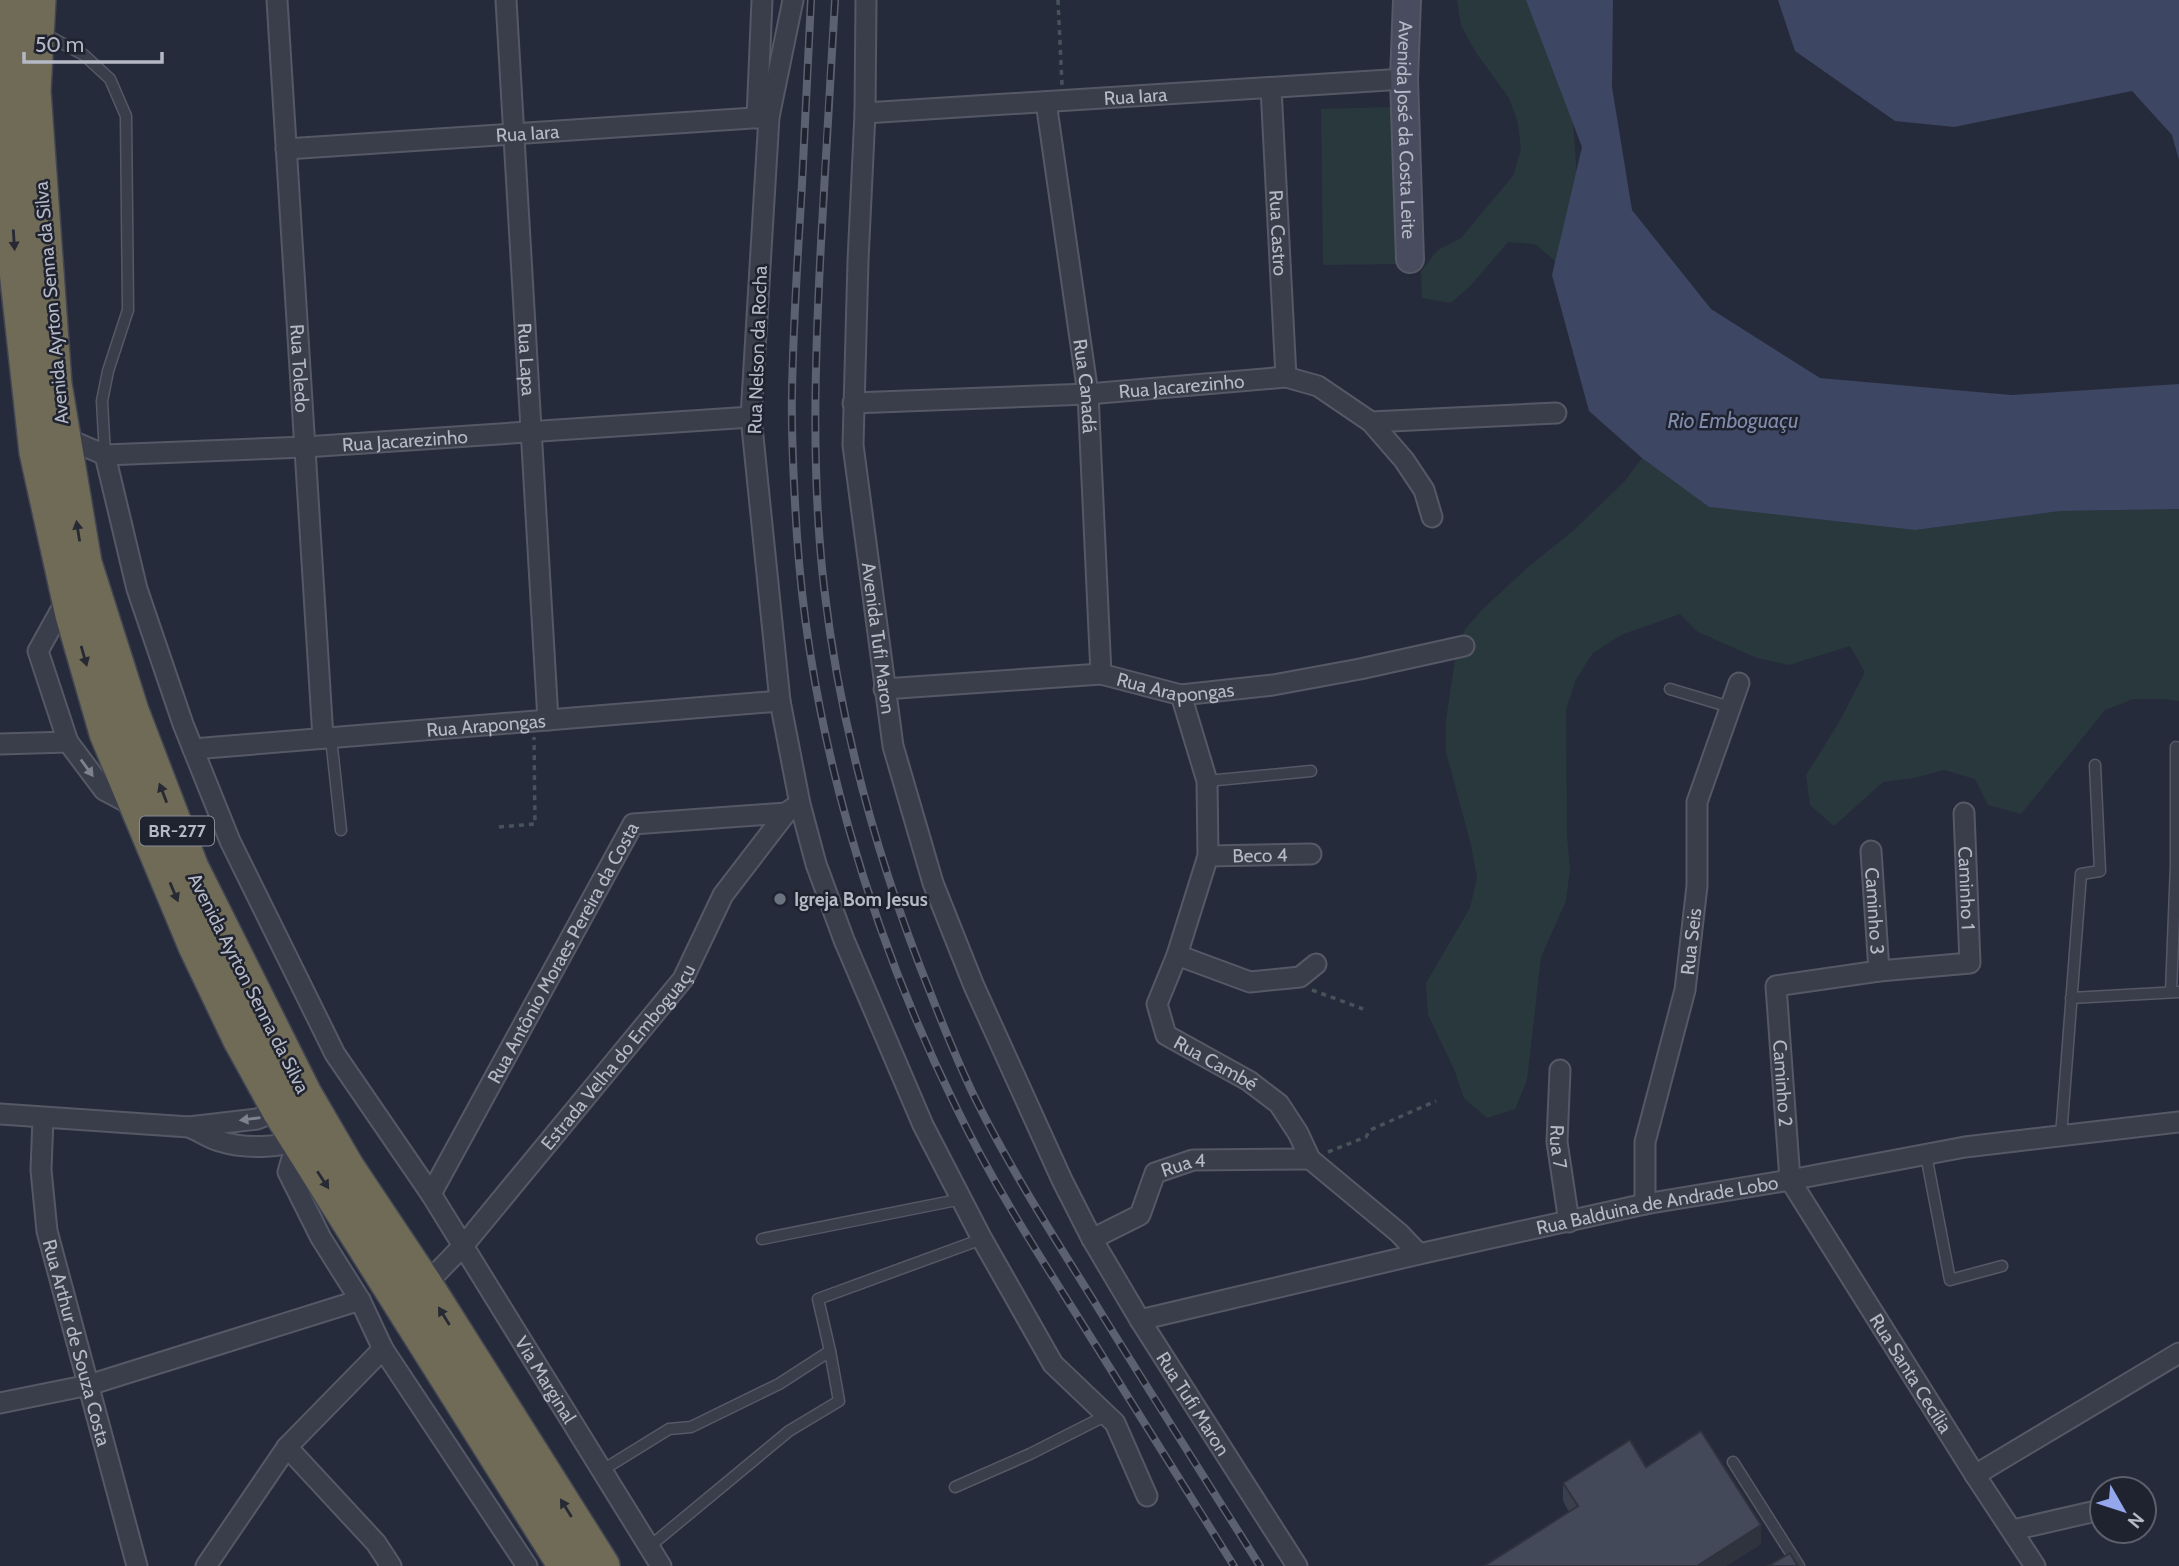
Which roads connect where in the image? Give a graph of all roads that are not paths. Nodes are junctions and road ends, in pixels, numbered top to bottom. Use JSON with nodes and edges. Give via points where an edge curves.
{"nodes":[{"id":1,"x":12,"y":0,"type":"edge"},
{"id":2,"x":277,"y":0,"type":"edge"},
{"id":3,"x":506,"y":0,"type":"edge"},
{"id":4,"x":762,"y":0,"type":"edge"},
{"id":5,"x":793,"y":0,"type":"edge"},
{"id":6,"x":866,"y":0,"type":"edge"},
{"id":7,"x":1408,"y":0,"type":"edge"},
{"id":8,"x":37,"y":15,"type":"edge"},
{"id":9,"x":1404,"y":79,"type":"junction"},
{"id":10,"x":1271,"y":88,"type":"junction"},
{"id":11,"x":1054,"y":101,"type":"junction"},
{"id":12,"x":866,"y":113,"type":"junction"},
{"id":13,"x":763,"y":118,"type":"junction"},
{"id":14,"x":514,"y":134,"type":"junction"},
{"id":15,"x":286,"y":149,"type":"junction"},
{"id":16,"x":1410,"y":259,"type":"dead end"},
{"id":17,"x":1286,"y":377,"type":"junction"},
{"id":18,"x":1087,"y":394,"type":"junction"},
{"id":19,"x":853,"y":403,"type":"junction"},
{"id":20,"x":1556,"y":413,"type":"dead end"},
{"id":21,"x":751,"y":417,"type":"junction"},
{"id":22,"x":1371,"y":422,"type":"junction"},
{"id":23,"x":531,"y":432,"type":"junction"},
{"id":24,"x":63,"y":437,"type":"junction"},
{"id":25,"x":305,"y":447,"type":"junction"},
{"id":26,"x":106,"y":455,"type":"junction"},
{"id":27,"x":1432,"y":517,"type":"dead end"},
{"id":28,"x":68,"y":596,"type":"junction"},
{"id":29,"x":1464,"y":646,"type":"dead end"},
{"id":30,"x":1101,"y":674,"type":"junction"},
{"id":31,"x":1739,"y":683,"type":"dead end"},
{"id":32,"x":884,"y":689,"type":"junction"},
{"id":33,"x":1670,"y":689,"type":"dead end"},
{"id":34,"x":1181,"y":695,"type":"junction"},
{"id":35,"x":780,"y":701,"type":"junction"},
{"id":36,"x":1730,"y":707,"type":"junction"},
{"id":37,"x":541,"y":721,"type":"junction"},
{"id":38,"x":327,"y":738,"type":"junction"},
{"id":39,"x":68,"y":742,"type":"junction"},
{"id":40,"x":0,"y":744,"type":"edge"},
{"id":41,"x":2176,"y":747,"type":"dead end"},
{"id":42,"x":193,"y":749,"type":"junction"},
{"id":43,"x":2095,"y":765,"type":"dead end"},
{"id":44,"x":1311,"y":771,"type":"dead end"},
{"id":45,"x":1207,"y":781,"type":"junction"},
{"id":46,"x":138,"y":808,"type":"junction"},
{"id":47,"x":793,"y":808,"type":"junction"},
{"id":48,"x":1964,"y":813,"type":"dead end"},
{"id":49,"x":341,"y":830,"type":"dead end"},
{"id":50,"x":1871,"y":851,"type":"dead end"},
{"id":51,"x":1311,"y":854,"type":"dead end"},
{"id":52,"x":1208,"y":856,"type":"junction"},
{"id":53,"x":1177,"y":955,"type":"junction"},
{"id":54,"x":1316,"y":964,"type":"dead end"},
{"id":55,"x":1879,"y":971,"type":"junction"},
{"id":56,"x":2175,"y":992,"type":"edge"},
{"id":57,"x":2071,"y":998,"type":"junction"},
{"id":58,"x":1560,"y":1070,"type":"dead end"},
{"id":59,"x":292,"y":1103,"type":"junction"},
{"id":60,"x":0,"y":1114,"type":"edge"},
{"id":61,"x":43,"y":1118,"type":"junction"},
{"id":62,"x":2179,"y":1122,"type":"edge"},
{"id":63,"x":189,"y":1127,"type":"junction"},
{"id":64,"x":310,"y":1134,"type":"junction"},
{"id":65,"x":2061,"y":1136,"type":"junction"},
{"id":66,"x":1926,"y":1155,"type":"junction"},
{"id":67,"x":1310,"y":1159,"type":"junction"},
{"id":68,"x":1790,"y":1180,"type":"junction"},
{"id":69,"x":431,"y":1194,"type":"junction"},
{"id":70,"x":962,"y":1199,"type":"junction"},
{"id":71,"x":1645,"y":1204,"type":"junction"},
{"id":72,"x":1569,"y":1222,"type":"junction"},
{"id":73,"x":762,"y":1239,"type":"dead end"},
{"id":74,"x":982,"y":1239,"type":"junction"},
{"id":75,"x":1092,"y":1239,"type":"junction"},
{"id":76,"x":463,"y":1246,"type":"junction"},
{"id":77,"x":1419,"y":1254,"type":"junction"},
{"id":78,"x":2002,"y":1266,"type":"dead end"},
{"id":79,"x":425,"y":1285,"type":"junction"},
{"id":80,"x":360,"y":1300,"type":"junction"},
{"id":81,"x":1140,"y":1320,"type":"junction"},
{"id":82,"x":383,"y":1349,"type":"junction"},
{"id":83,"x":830,"y":1351,"type":"junction"},
{"id":84,"x":2179,"y":1353,"type":"edge"},
{"id":85,"x":89,"y":1385,"type":"junction"},
{"id":86,"x":0,"y":1403,"type":"edge"},
{"id":87,"x":1107,"y":1415,"type":"junction"},
{"id":88,"x":287,"y":1447,"type":"junction"},
{"id":89,"x":1733,"y":1462,"type":"dead end"},
{"id":90,"x":600,"y":1471,"type":"junction"},
{"id":91,"x":1975,"y":1475,"type":"junction"},
{"id":92,"x":954,"y":1487,"type":"dead end"},
{"id":93,"x":1147,"y":1496,"type":"dead end"},
{"id":94,"x":2088,"y":1513,"type":"edge"},
{"id":95,"x":2013,"y":1530,"type":"junction"},
{"id":96,"x":649,"y":1547,"type":"junction"},
{"id":97,"x":1793,"y":1561,"type":"edge"},
{"id":98,"x":138,"y":1566,"type":"edge"},
{"id":99,"x":206,"y":1566,"type":"edge"},
{"id":100,"x":391,"y":1566,"type":"edge"},
{"id":101,"x":527,"y":1566,"type":"edge"},
{"id":102,"x":566,"y":1566,"type":"edge"},
{"id":103,"x":602,"y":1566,"type":"edge"},
{"id":104,"x":661,"y":1566,"type":"edge"},
{"id":105,"x":1297,"y":1566,"type":"edge"},
{"id":106,"x":2035,"y":1566,"type":"edge"}],
"edges":[{"from":1,"to":28,"type":"highway","name":"Avenida Ayrton Senna da Silva","number":"BR-277","one_way":true,"via":[[8,103],[14,243],[37,452]]},
{"from":2,"to":15,"type":"street","name":"Rua Toledo"},
{"from":3,"to":14,"type":"street","name":"Rua Lapa"},
{"from":4,"to":13,"type":"street"},
{"from":5,"to":13,"type":"street","name":"Rua Nelson da Rocha"},
{"from":6,"to":12,"type":"street","name":"Avenida Tufi Maron"},
{"from":7,"to":9,"type":"street","name":"Avenida José da Costa Leite"},
{"from":8,"to":24,"type":"highway","name":"Avenida Ayrton Senna da Silva","number":"BR-277","via":[[33,91],[54,384]]},
{"from":8,"to":26,"type":"lane","via":[[110,79],[126,116],[128,310],[102,401]]},
{"from":9,"to":10,"type":"street","name":"Rua Iara"},
{"from":9,"to":16,"type":"street","name":"Avenida José da Costa Leite"},
{"from":10,"to":11,"type":"street","name":"Rua Iara"},
{"from":10,"to":17,"type":"street","name":"Rua Castro"},
{"from":11,"to":12,"type":"street","name":"Rua Iara"},
{"from":11,"to":18,"type":"street","name":"Rua Canadá"},
{"from":12,"to":19,"type":"street","name":"Avenida Tufi Maron"},
{"from":13,"to":14,"type":"street","name":"Rua Iara"},
{"from":13,"to":21,"type":"street","name":"Rua Nelson da Rocha"},
{"from":14,"to":15,"type":"street","name":"Rua Iara"},
{"from":14,"to":23,"type":"street","name":"Rua Lapa"},
{"from":15,"to":25,"type":"street","name":"Rua Toledo"},
{"from":17,"to":18,"type":"street","name":"Rua Jacarezinho"},
{"from":17,"to":22,"type":"street","name":"Rua Jacarezinho","via":[[1318,386]]},
{"from":18,"to":19,"type":"street","name":"Rua Jacarezinho"},
{"from":18,"to":30,"type":"street","name":"Rua Canadá"},
{"from":19,"to":32,"type":"street","name":"Avenida Tufi Maron","via":[[853,445]]},
{"from":20,"to":22,"type":"street"},
{"from":21,"to":23,"type":"street","name":"Rua Jacarezinho"},
{"from":21,"to":35,"type":"street","name":"Rua Nelson da Rocha"},
{"from":22,"to":27,"type":"street","name":"Rua Jacarezinho","via":[[1411,470]]},
{"from":23,"to":25,"type":"street","name":"Rua Jacarezinho"},
{"from":23,"to":37,"type":"street","name":"Rua Lapa"},
{"from":24,"to":26,"type":"street","name":"Rua Jacarezinho"},
{"from":59,"to":24,"type":"highway","name":"Avenida Ayrton Senna da Silva","number":"BR-277","one_way":true,"via":[[191,868],[131,711],[84,563]]},
{"from":25,"to":26,"type":"street","name":"Rua Jacarezinho"},
{"from":25,"to":38,"type":"street","name":"Rua Toledo"},
{"from":26,"to":42,"type":"street","name":"Via Marginal","via":[[137,589]]},
{"from":28,"to":39,"type":"street","via":[[38,650]]},
{"from":28,"to":46,"type":"highway","name":"Avenida Ayrton Senna da Silva","number":"BR-277","one_way":true,"via":[[107,733]]},
{"from":29,"to":34,"type":"street","name":"Rua Arapongas","via":[[1273,685]]},
{"from":30,"to":32,"type":"street","name":"Rua Arapongas"},
{"from":30,"to":34,"type":"street","name":"Rua Arapongas"},
{"from":31,"to":36,"type":"street","name":"Rua Seis"},
{"from":32,"to":75,"type":"street","name":"Avenida Tufi Maron","via":[[893,746],[933,883],[974,986]]},
{"from":33,"to":36,"type":"lane"},
{"from":34,"to":45,"type":"street","name":"Rua Cambé"},
{"from":35,"to":37,"type":"street","name":"Rua Arapongas"},
{"from":35,"to":47,"type":"street","name":"Rua Nelson da Rocha"},
{"from":36,"to":71,"type":"street","name":"Rua Seis","via":[[1697,802],[1697,886],[1685,990],[1645,1142]]},
{"from":37,"to":38,"type":"street","name":"Rua Arapongas"},
{"from":38,"to":42,"type":"street","name":"Rua Arapongas"},
{"from":38,"to":49,"type":"lane"},
{"from":39,"to":40,"type":"street"},
{"from":39,"to":46,"type":"street","one_way":true,"via":[[104,790]]},
{"from":41,"to":56,"type":"lane"},
{"from":42,"to":69,"type":"street","name":"Via Marginal","via":[[230,841],[335,1054]]},
{"from":43,"to":57,"type":"lane","via":[[2100,871],[2081,874]]},
{"from":44,"to":45,"type":"lane"},
{"from":45,"to":52,"type":"street","name":"Rua Cambé"},
{"from":46,"to":59,"type":"highway","name":"Avenida Ayrton Senna da Silva","number":"BR-277","one_way":true,"via":[[240,1038]]},
{"from":47,"to":69,"type":"street","name":"Rua Antônio Moraes Pereira da Costa","via":[[633,824]]},
{"from":47,"to":70,"type":"street","name":"Rua Nelson da Rocha","via":[[923,1125]]},
{"from":47,"to":76,"type":"street","name":"Estrada Velha do Emboguaçu","via":[[723,895],[683,979]]},
{"from":48,"to":55,"type":"street","name":"Caminho 1","via":[[1970,964]]},
{"from":50,"to":55,"type":"street","name":"Caminho 3"},
{"from":51,"to":52,"type":"street","name":"Beco 4"},
{"from":52,"to":53,"type":"street","name":"Rua Cambé"},
{"from":53,"to":54,"type":"street","via":[[1250,982],[1300,977]]},
{"from":53,"to":67,"type":"street","name":"Rua Cambé","via":[[1157,1004],[1166,1035],[1249,1081],[1279,1104]]},
{"from":55,"to":68,"type":"street","name":"Caminho 2","via":[[1776,986]]},
{"from":56,"to":57,"type":"lane"},
{"from":57,"to":65,"type":"lane"},
{"from":58,"to":72,"type":"street","name":"Rua 7","via":[[1557,1142]]},
{"from":59,"to":63,"type":"street","one_way":true,"via":[[257,1119]]},
{"from":59,"to":64,"type":"highway","name":"Avenida Ayrton Senna da Silva","number":"BR-277"},
{"from":60,"to":61,"type":"street"},
{"from":61,"to":63,"type":"street"},
{"from":61,"to":85,"type":"street","name":"Rua Arthur de Souza Costa","via":[[41,1170],[47,1231]]},
{"from":62,"to":65,"type":"street","name":"Rua Balduina de Andrade Lobo"},
{"from":63,"to":64,"type":"street","via":[[220,1142],[276,1147]]},
{"from":64,"to":79,"type":"highway","name":"Avenida Ayrton Senna da Silva","number":"BR-277","via":[[346,1168]]},
{"from":64,"to":80,"type":"street","via":[[288,1172],[321,1238]]},
{"from":64,"to":102,"type":"highway","name":"Avenida Ayrton Senna da Silva","number":"BR-277","one_way":true},
{"from":65,"to":66,"type":"street","name":"Rua Balduina de Andrade Lobo"},
{"from":66,"to":68,"type":"street","name":"Rua Balduina de Andrade Lobo"},
{"from":66,"to":78,"type":"lane","via":[[1950,1280]]},
{"from":67,"to":75,"type":"street","name":"Rua 4","via":[[1193,1160],[1155,1173],[1140,1215]]},
{"from":67,"to":77,"type":"street","name":"Rua Cambé"},
{"from":68,"to":71,"type":"street","name":"Rua Balduina de Andrade Lobo"},
{"from":68,"to":91,"type":"street","name":"Rua Santa Cecília"},
{"from":69,"to":76,"type":"street","name":"Via Marginal"},
{"from":70,"to":73,"type":"lane"},
{"from":70,"to":74,"type":"street","name":"Rua Nelson da Rocha"},
{"from":71,"to":72,"type":"street","name":"Rua Balduina de Andrade Lobo"},
{"from":72,"to":77,"type":"street","name":"Rua Balduina de Andrade Lobo"},
{"from":74,"to":83,"type":"lane","via":[[818,1300]]},
{"from":74,"to":87,"type":"street","name":"Rua Nelson da Rocha","via":[[1053,1364]]},
{"from":75,"to":81,"type":"street","name":"Rua Tufi Maron"},
{"from":76,"to":79,"type":"street","name":"Estrada Velha do Emboguaçu"},
{"from":76,"to":90,"type":"street","name":"Via Marginal"},
{"from":77,"to":81,"type":"street","name":"Rua Balduina de Andrade Lobo"},
{"from":103,"to":79,"type":"highway","name":"Avenida Ayrton Senna da Silva","number":"BR-277","one_way":true},
{"from":80,"to":82,"type":"street"},
{"from":80,"to":85,"type":"street"},
{"from":81,"to":105,"type":"street","name":"Rua Tufi Maron"},
{"from":82,"to":88,"type":"street"},
{"from":82,"to":101,"type":"street"},
{"from":83,"to":90,"type":"lane","via":[[779,1384],[691,1427],[669,1429]]},
{"from":83,"to":96,"type":"lane","via":[[839,1401],[789,1431]]},
{"from":84,"to":91,"type":"street"},
{"from":85,"to":86,"type":"street"},
{"from":85,"to":98,"type":"street","name":"Rua Arthur de Souza Costa"},
{"from":87,"to":92,"type":"lane"},
{"from":87,"to":93,"type":"street","name":"Rua Nelson da Rocha","via":[[1115,1423]]},
{"from":88,"to":99,"type":"street"},
{"from":88,"to":100,"type":"street"},
{"from":89,"to":97,"type":"lane"},
{"from":90,"to":96,"type":"street","name":"Via Marginal"},
{"from":91,"to":95,"type":"street","name":"Rua Santa Cecília"},
{"from":94,"to":95,"type":"street"},
{"from":95,"to":106,"type":"street","name":"Rua Santa Cecília"},
{"from":96,"to":104,"type":"street","name":"Via Marginal"}]}
